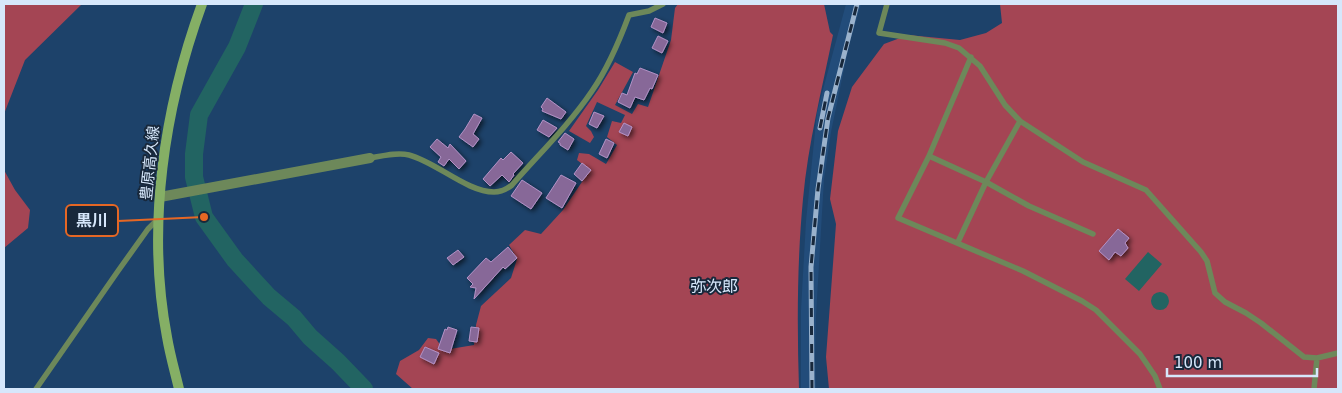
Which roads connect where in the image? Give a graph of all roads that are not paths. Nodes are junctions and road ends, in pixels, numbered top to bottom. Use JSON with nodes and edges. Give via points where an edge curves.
{"nodes":[{"id":1,"x":202,"y":4,"type":"edge"},
{"id":2,"x":663,"y":4,"type":"edge"},
{"id":3,"x":888,"y":4,"type":"edge"},
{"id":4,"x":971,"y":57,"type":"junction"},
{"id":5,"x":1020,"y":121,"type":"junction"},
{"id":6,"x":929,"y":156,"type":"junction"},
{"id":7,"x":370,"y":158,"type":"joint"},
{"id":8,"x":986,"y":182,"type":"junction"},
{"id":9,"x":160,"y":197,"type":"junction"},
{"id":10,"x":159,"y":218,"type":"junction"},
{"id":11,"x":1093,"y":234,"type":"dead end"},
{"id":12,"x":958,"y":242,"type":"junction"},
{"id":13,"x":1338,"y":353,"type":"edge"},
{"id":14,"x":1317,"y":358,"type":"junction"},
{"id":15,"x":36,"y":389,"type":"edge"},
{"id":16,"x":179,"y":389,"type":"edge"},
{"id":17,"x":1160,"y":389,"type":"edge"},
{"id":18,"x":1314,"y":389,"type":"edge"}],
"edges":[{"from":1,"to":9,"type":"main road","name":"豊原高久線","via":[[170,115]]},
{"from":2,"to":7,"type":"lane","via":[[629,15],[592,92],[505,190],[485,191],[407,154]]},
{"from":3,"to":4,"type":"lane","via":[[880,33],[945,43]]},
{"from":4,"to":5,"type":"lane"},
{"from":4,"to":6,"type":"lane"},
{"from":5,"to":8,"type":"lane"},
{"from":5,"to":14,"type":"lane","via":[[1083,162],[1146,190],[1201,252],[1207,261],[1216,293],[1224,302],[1261,323],[1304,357]]},
{"from":6,"to":8,"type":"lane"},
{"from":6,"to":12,"type":"lane","via":[[898,218]]},
{"from":7,"to":9,"type":"street"},
{"from":8,"to":11,"type":"lane","via":[[1029,206]]},
{"from":8,"to":12,"type":"lane"},
{"from":9,"to":10,"type":"main road","name":"豊原高久線"},
{"from":10,"to":15,"type":"lane"},
{"from":10,"to":16,"type":"main road","name":"豊原高久線","via":[[162,303]]},
{"from":12,"to":17,"type":"lane","via":[[1055,286],[1096,310],[1140,354]]},
{"from":13,"to":14,"type":"lane"},
{"from":14,"to":18,"type":"lane"}]}
